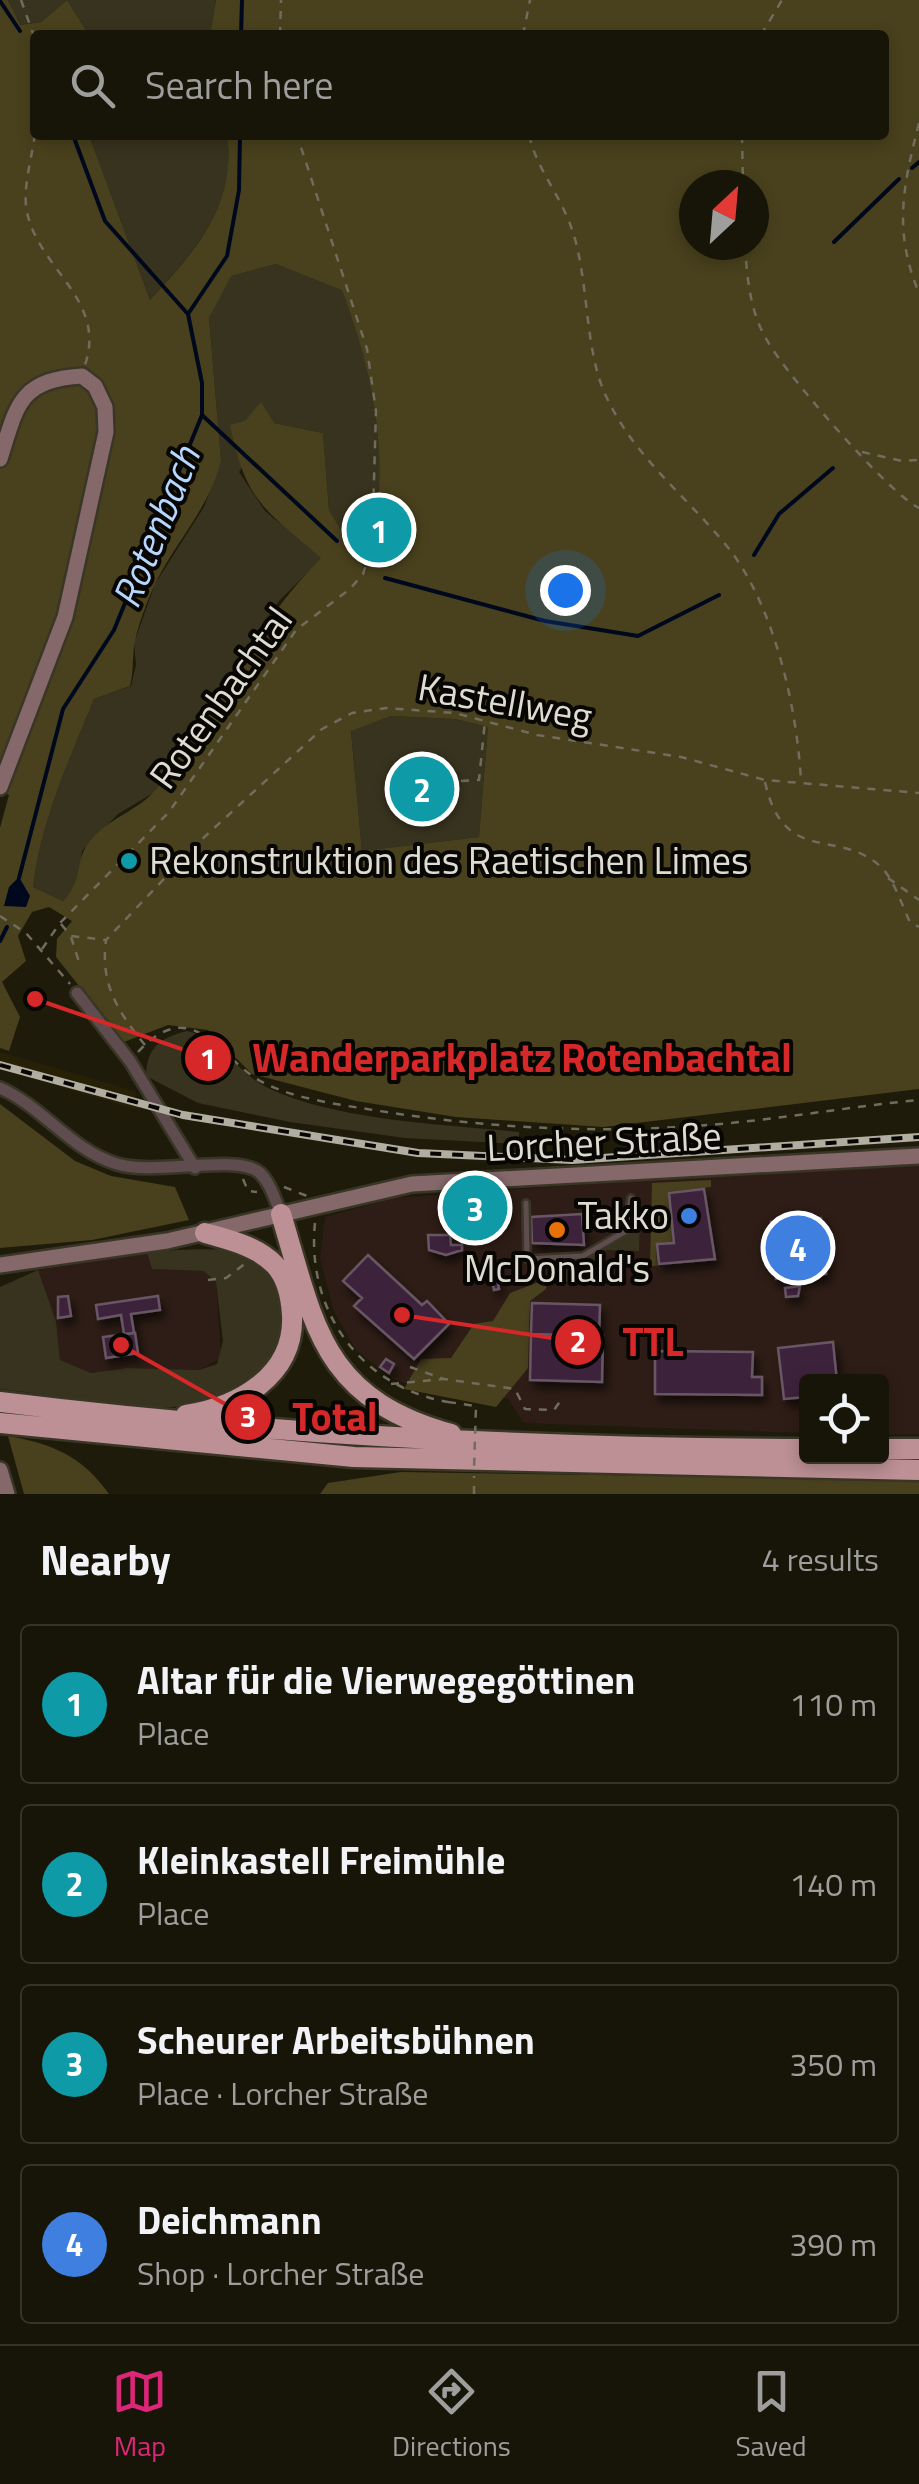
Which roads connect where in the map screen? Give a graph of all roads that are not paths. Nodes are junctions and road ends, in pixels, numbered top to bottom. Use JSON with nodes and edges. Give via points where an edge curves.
{"nodes":[{"id":1,"x":0,"y":459,"type":"edge"},
{"id":2,"x":0,"y":788,"type":"edge"},
{"id":3,"x":77,"y":993,"type":"road end"},
{"id":4,"x":0,"y":1088,"type":"edge"},
{"id":5,"x":919,"y":1156,"type":"edge"},
{"id":6,"x":196,"y":1168,"type":"junction"},
{"id":7,"x":631,"y":1198,"type":"dead end"},
{"id":8,"x":526,"y":1203,"type":"dead end"},
{"id":9,"x":281,"y":1214,"type":"junction"},
{"id":10,"x":206,"y":1233,"type":"junction"},
{"id":11,"x":3,"y":1268,"type":"edge"},
{"id":12,"x":282,"y":1275,"type":"junction"},
{"id":13,"x":0,"y":1402,"type":"edge"},
{"id":14,"x":153,"y":1421,"type":"junction"},
{"id":15,"x":0,"y":1423,"type":"edge"},
{"id":16,"x":488,"y":1445,"type":"junction"},
{"id":17,"x":799,"y":1449,"type":"edge"},
{"id":18,"x":889,"y":1449,"type":"edge"},
{"id":19,"x":919,"y":1449,"type":"edge"},
{"id":20,"x":0,"y":1470,"type":"edge"},
{"id":21,"x":919,"y":1470,"type":"edge"},
{"id":22,"x":8,"y":1494,"type":"edge"}],
"edges":[{"from":1,"to":2,"type":"street","via":[[22,398],[36,384],[82,376],[95,386],[106,432],[65,617]]},
{"from":3,"to":6,"type":"street","via":[[130,1061]]},
{"from":4,"to":6,"type":"street","via":[[106,1160],[141,1170]]},
{"from":5,"to":9,"type":"street","name":"Lorcher Straße","via":[[412,1184]]},
{"from":6,"to":9,"type":"street","via":[[250,1165]]},
{"from":7,"to":8,"type":"lane","via":[[626,1231],[583,1256],[527,1259]]},
{"from":9,"to":10,"type":"street","name":"Lorcher Straße"},
{"from":9,"to":12,"type":"highway","via":[[274,1232]]},
{"from":9,"to":16,"type":"highway","via":[[313,1325],[346,1376],[398,1416]]},
{"from":10,"to":11,"type":"street","name":"Lorcher Straße"},
{"from":10,"to":12,"type":"highway","via":[[249,1247]]},
{"from":12,"to":14,"type":"highway","via":[[292,1321],[288,1346],[272,1374],[228,1404]]},
{"from":13,"to":14,"type":"highway"},
{"from":14,"to":16,"type":"highway"},
{"from":15,"to":21,"type":"highway","via":[[354,1458]]},
{"from":16,"to":17,"type":"highway"},
{"from":18,"to":19,"type":"highway"},
{"from":20,"to":22,"type":"street"}]}
